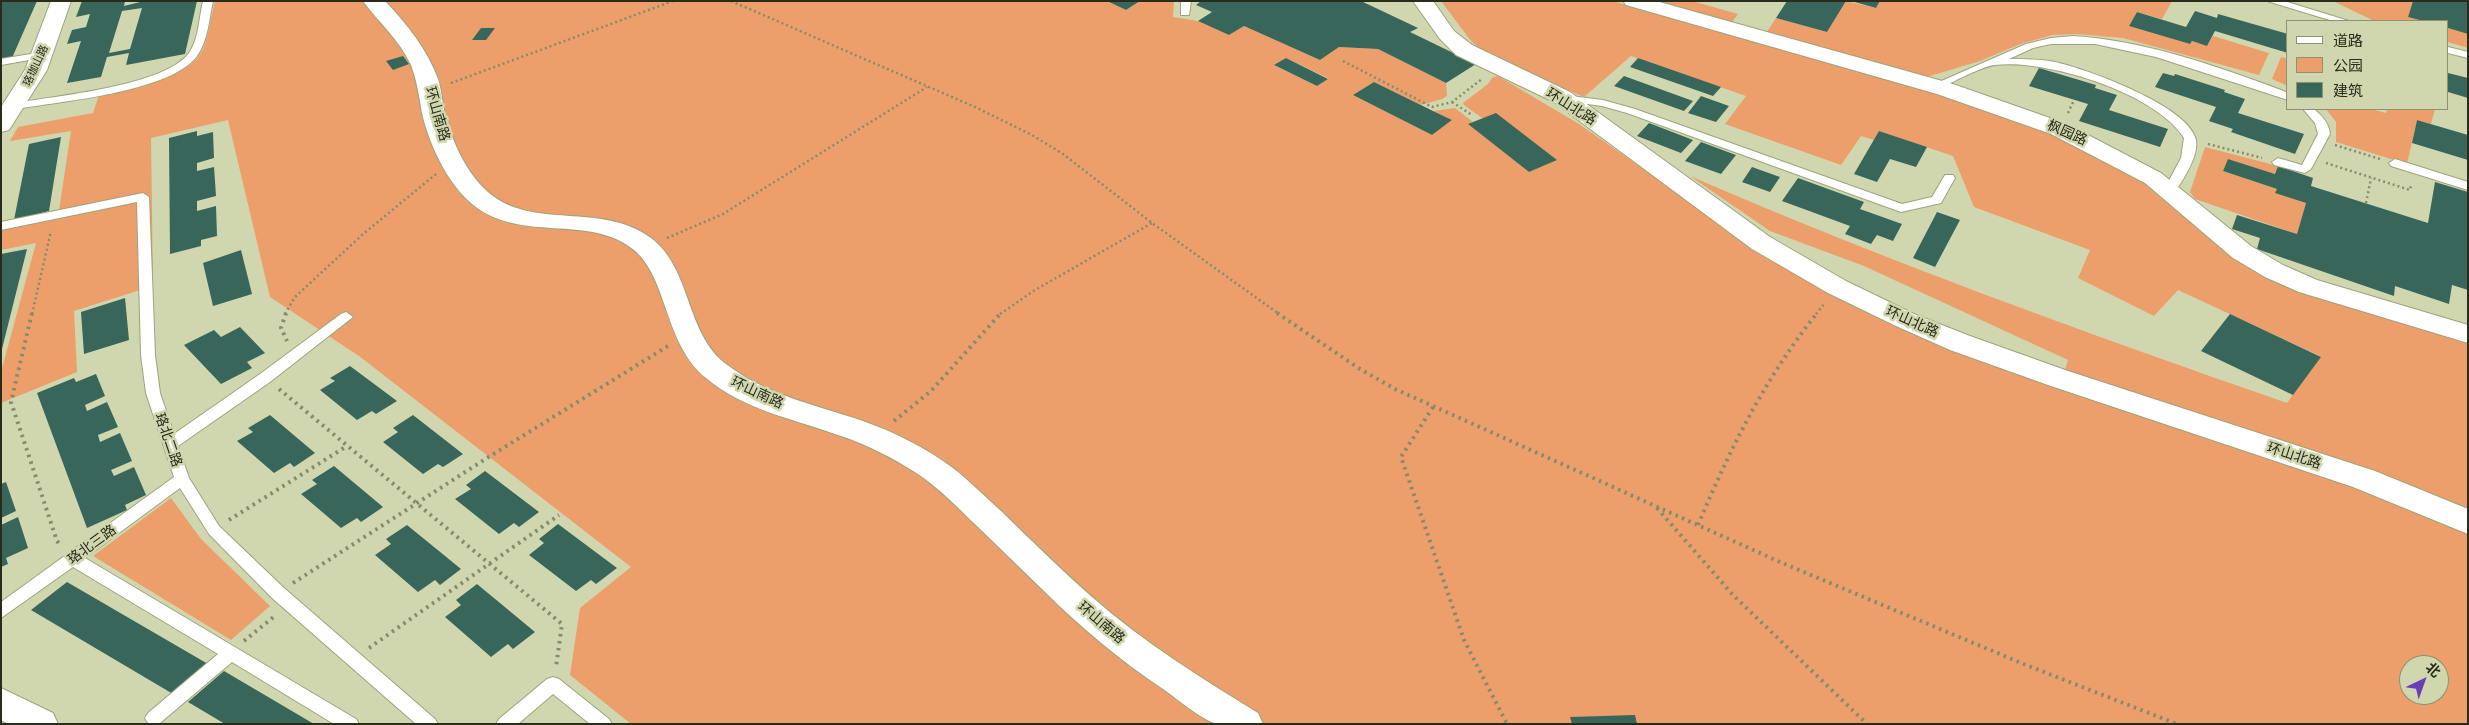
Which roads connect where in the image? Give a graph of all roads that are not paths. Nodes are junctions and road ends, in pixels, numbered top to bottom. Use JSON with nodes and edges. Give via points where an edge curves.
{"nodes":[{"id":1,"x":61,"y":1,"type":"edge"},
{"id":2,"x":208,"y":1,"type":"edge"},
{"id":3,"x":373,"y":1,"type":"edge"},
{"id":4,"x":1186,"y":1,"type":"edge"},
{"id":5,"x":1423,"y":1,"type":"edge"},
{"id":6,"x":1632,"y":1,"type":"edge"},
{"id":7,"x":2272,"y":1,"type":"edge"},
{"id":8,"x":1185,"y":13,"type":"dead end"},
{"id":9,"x":2340,"y":20,"type":"edge"},
{"id":10,"x":2449,"y":50,"type":"edge"},
{"id":11,"x":2468,"y":55,"type":"edge"},
{"id":12,"x":42,"y":56,"type":"junction"},
{"id":13,"x":1,"y":62,"type":"edge"},
{"id":14,"x":1991,"y":62,"type":"junction"},
{"id":15,"x":1935,"y":86,"type":"junction"},
{"id":16,"x":2286,"y":96,"type":"edge"},
{"id":17,"x":1562,"y":98,"type":"junction"},
{"id":18,"x":14,"y":106,"type":"junction"},
{"id":19,"x":2309,"y":110,"type":"edge"},
{"id":20,"x":1,"y":125,"type":"edge"},
{"id":21,"x":2278,"y":162,"type":"road end"},
{"id":22,"x":2395,"y":163,"type":"road end"},
{"id":23,"x":1949,"y":178,"type":"dead end"},
{"id":24,"x":2468,"y":186,"type":"edge"},
{"id":25,"x":2170,"y":190,"type":"junction"},
{"id":26,"x":1,"y":226,"type":"edge"},
{"id":27,"x":346,"y":317,"type":"dead end"},
{"id":28,"x":2468,"y":334,"type":"edge"},
{"id":29,"x":169,"y":445,"type":"junction"},
{"id":30,"x":182,"y":479,"type":"junction"},
{"id":31,"x":2468,"y":522,"type":"edge"},
{"id":32,"x":73,"y":559,"type":"junction"},
{"id":33,"x":1,"y":611,"type":"edge"},
{"id":34,"x":231,"y":653,"type":"junction"},
{"id":35,"x":1,"y":703,"type":"edge"},
{"id":36,"x":154,"y":718,"type":"dead end"},
{"id":37,"x":41,"y":724,"type":"edge"},
{"id":38,"x":350,"y":724,"type":"edge"},
{"id":39,"x":429,"y":724,"type":"edge"},
{"id":40,"x":505,"y":724,"type":"edge"},
{"id":41,"x":603,"y":724,"type":"edge"},
{"id":42,"x":1246,"y":724,"type":"edge"}],
"edges":[{"from":1,"to":12,"type":"street","name":"珞珈山路"},
{"from":2,"to":18,"type":"lane","via":[[193,55],[170,72],[116,88]]},
{"from":3,"to":42,"type":"street","name":"环山南路","via":[[403,31],[417,55],[427,77],[442,137],[465,181],[480,198],[510,216],[616,229],[646,246],[656,259],[686,334],[711,368],[738,386],[778,405],[874,436],[926,464],[953,485],[1082,607],[1144,659]]},
{"from":4,"to":8,"type":"lane"},
{"from":5,"to":17,"type":"street","name":"环山北路","via":[[1457,45]]},
{"from":6,"to":15,"type":"street","name":"枫园路"},
{"from":7,"to":9,"type":"lane"},
{"from":10,"to":11,"type":"lane"},
{"from":12,"to":13,"type":"lane"},
{"from":12,"to":18,"type":"street","name":"珞珈山路","via":[[27,88]]},
{"from":14,"to":15,"type":"lane"},
{"from":14,"to":16,"type":"lane","via":[[2044,41],[2090,40],[2168,57]]},
{"from":14,"to":25,"type":"lane","via":[[2043,64],[2098,80],[2161,110],[2188,132],[2191,140]]},
{"from":15,"to":25,"type":"street","name":"枫园路","via":[[2066,132],[2128,163]]},
{"from":17,"to":23,"type":"lane","via":[[1603,103],[1631,111],[1902,208],[1937,200]]},
{"from":17,"to":31,"type":"street","name":"环山北路","via":[[1761,243],[1837,287],[1905,320],[2067,381],[2364,478]]},
{"from":18,"to":20,"type":"street","name":"珞珈山路"},
{"from":19,"to":21,"type":"lane","via":[[2322,124],[2324,134],[2311,159],[2305,169]]},
{"from":22,"to":24,"type":"lane"},
{"from":25,"to":28,"type":"street","name":"枫园路","via":[[2230,243],[2274,271],[2308,286]]},
{"from":26,"to":29,"type":"lane","name":"珞北二路","via":[[143,197],[148,356],[153,393]]},
{"from":27,"to":29,"type":"lane"},
{"from":29,"to":30,"type":"lane","name":"珞北二路"},
{"from":30,"to":32,"type":"lane","name":"珞北三路"},
{"from":30,"to":39,"type":"lane","name":"珞北二路","via":[[214,530],[284,598]]},
{"from":32,"to":33,"type":"lane","name":"珞北三路"},
{"from":32,"to":34,"type":"lane"},
{"from":34,"to":36,"type":"lane"},
{"from":34,"to":38,"type":"lane"},
{"from":35,"to":37,"type":"street"},
{"from":40,"to":41,"type":"lane","via":[[553,684]]}]}
